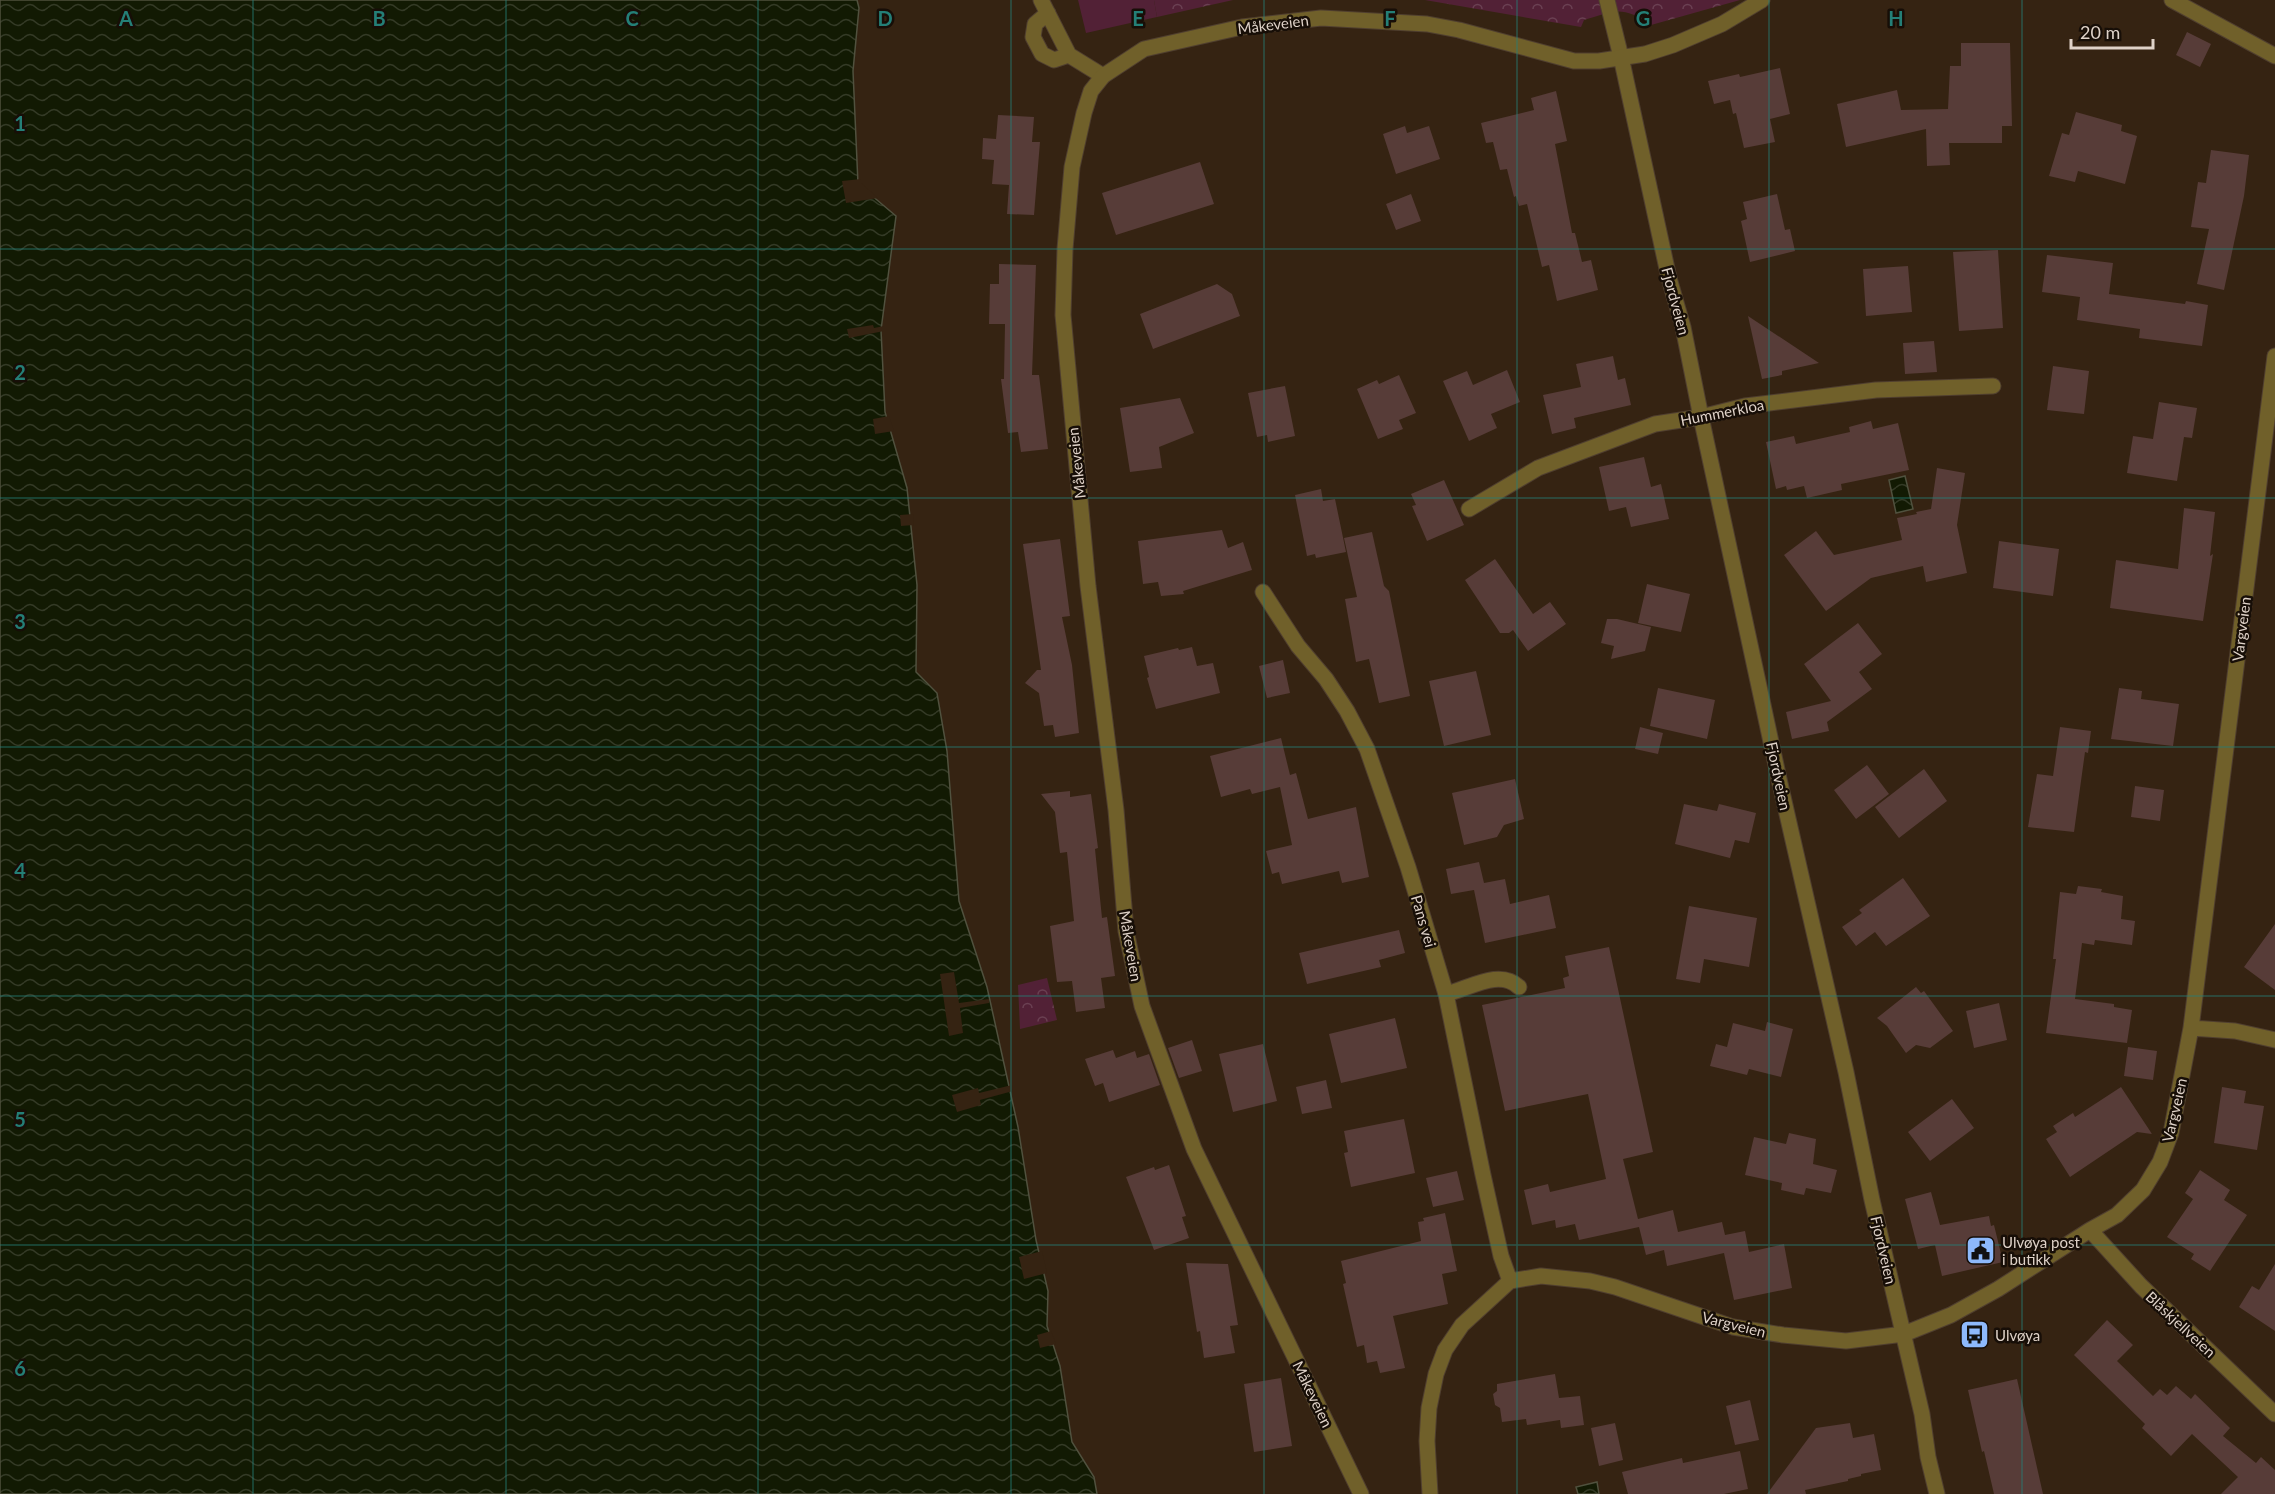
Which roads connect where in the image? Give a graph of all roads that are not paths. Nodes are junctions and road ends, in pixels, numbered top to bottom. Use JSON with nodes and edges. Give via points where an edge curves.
{"nodes":[{"id":1,"x":1607,"y":0,"type":"edge"},
{"id":2,"x":1762,"y":0,"type":"edge"},
{"id":3,"x":2172,"y":0,"type":"edge"},
{"id":4,"x":1044,"y":7,"type":"edge"},
{"id":5,"x":1069,"y":55,"type":"junction"},
{"id":6,"x":2275,"y":56,"type":"edge"},
{"id":7,"x":1621,"y":57,"type":"junction"},
{"id":8,"x":1103,"y":76,"type":"junction"},
{"id":9,"x":2275,"y":356,"type":"edge"},
{"id":10,"x":1993,"y":386,"type":"dead end"},
{"id":11,"x":1701,"y":417,"type":"junction"},
{"id":12,"x":1470,"y":509,"type":"dead end"},
{"id":13,"x":1263,"y":592,"type":"dead end"},
{"id":14,"x":1519,"y":987,"type":"dead end"},
{"id":15,"x":1446,"y":994,"type":"junction"},
{"id":16,"x":2191,"y":1028,"type":"junction"},
{"id":17,"x":2275,"y":1040,"type":"edge"},
{"id":18,"x":2090,"y":1230,"type":"junction"},
{"id":19,"x":1510,"y":1281,"type":"junction"},
{"id":20,"x":1904,"y":1334,"type":"junction"},
{"id":21,"x":2275,"y":1414,"type":"edge"},
{"id":22,"x":1361,"y":1494,"type":"edge"},
{"id":23,"x":1430,"y":1494,"type":"edge"},
{"id":24,"x":1937,"y":1494,"type":"edge"}],
"edges":[{"from":1,"to":7,"type":"street","name":"Fjordveien"},
{"from":2,"to":7,"type":"street","name":"Måkeveien","via":[[1722,24],[1673,45]]},
{"from":3,"to":6,"type":"street"},
{"from":4,"to":5,"type":"street"},
{"from":4,"to":5,"type":"street","via":[[1033,37],[1042,54],[1054,60]]},
{"from":5,"to":8,"type":"street"},
{"from":7,"to":8,"type":"street","name":"Måkeveien","via":[[1574,61],[1426,24],[1321,18],[1242,27],[1144,49]]},
{"from":7,"to":11,"type":"street","name":"Fjordveien"},
{"from":8,"to":22,"type":"street","name":"Måkeveien","via":[[1091,91],[1072,167],[1063,315],[1126,931],[1142,1006],[1194,1149]]},
{"from":9,"to":16,"type":"street","name":"Vargveien"},
{"from":10,"to":11,"type":"street","name":"Hummerkloa","via":[[1876,390],[1745,406]]},
{"from":11,"to":12,"type":"street","name":"Hummerkloa","via":[[1655,424],[1538,468]]},
{"from":11,"to":20,"type":"street","name":"Fjordveien"},
{"from":13,"to":15,"type":"street","name":"Pans vei","via":[[1298,646],[1326,679],[1368,749]]},
{"from":14,"to":15,"type":"street","via":[[1499,979]]},
{"from":15,"to":19,"type":"street","name":"Pans vei","via":[[1501,1256]]},
{"from":16,"to":17,"type":"street","via":[[2235,1031]]},
{"from":16,"to":18,"type":"street","name":"Vargveien","via":[[2171,1133],[2160,1162],[2144,1190],[2117,1215]]},
{"from":18,"to":20,"type":"street","name":"Vargveien","via":[[1998,1289],[1951,1315]]},
{"from":18,"to":21,"type":"street","name":"Blåskjellveien","via":[[2141,1286]]},
{"from":19,"to":20,"type":"street","name":"Vargveien","via":[[1541,1276],[1590,1281],[1733,1327],[1784,1335],[1846,1341]]},
{"from":19,"to":23,"type":"street","via":[[1462,1325],[1445,1350],[1428,1419]]},
{"from":20,"to":24,"type":"street","name":"Fjordveien"}]}
